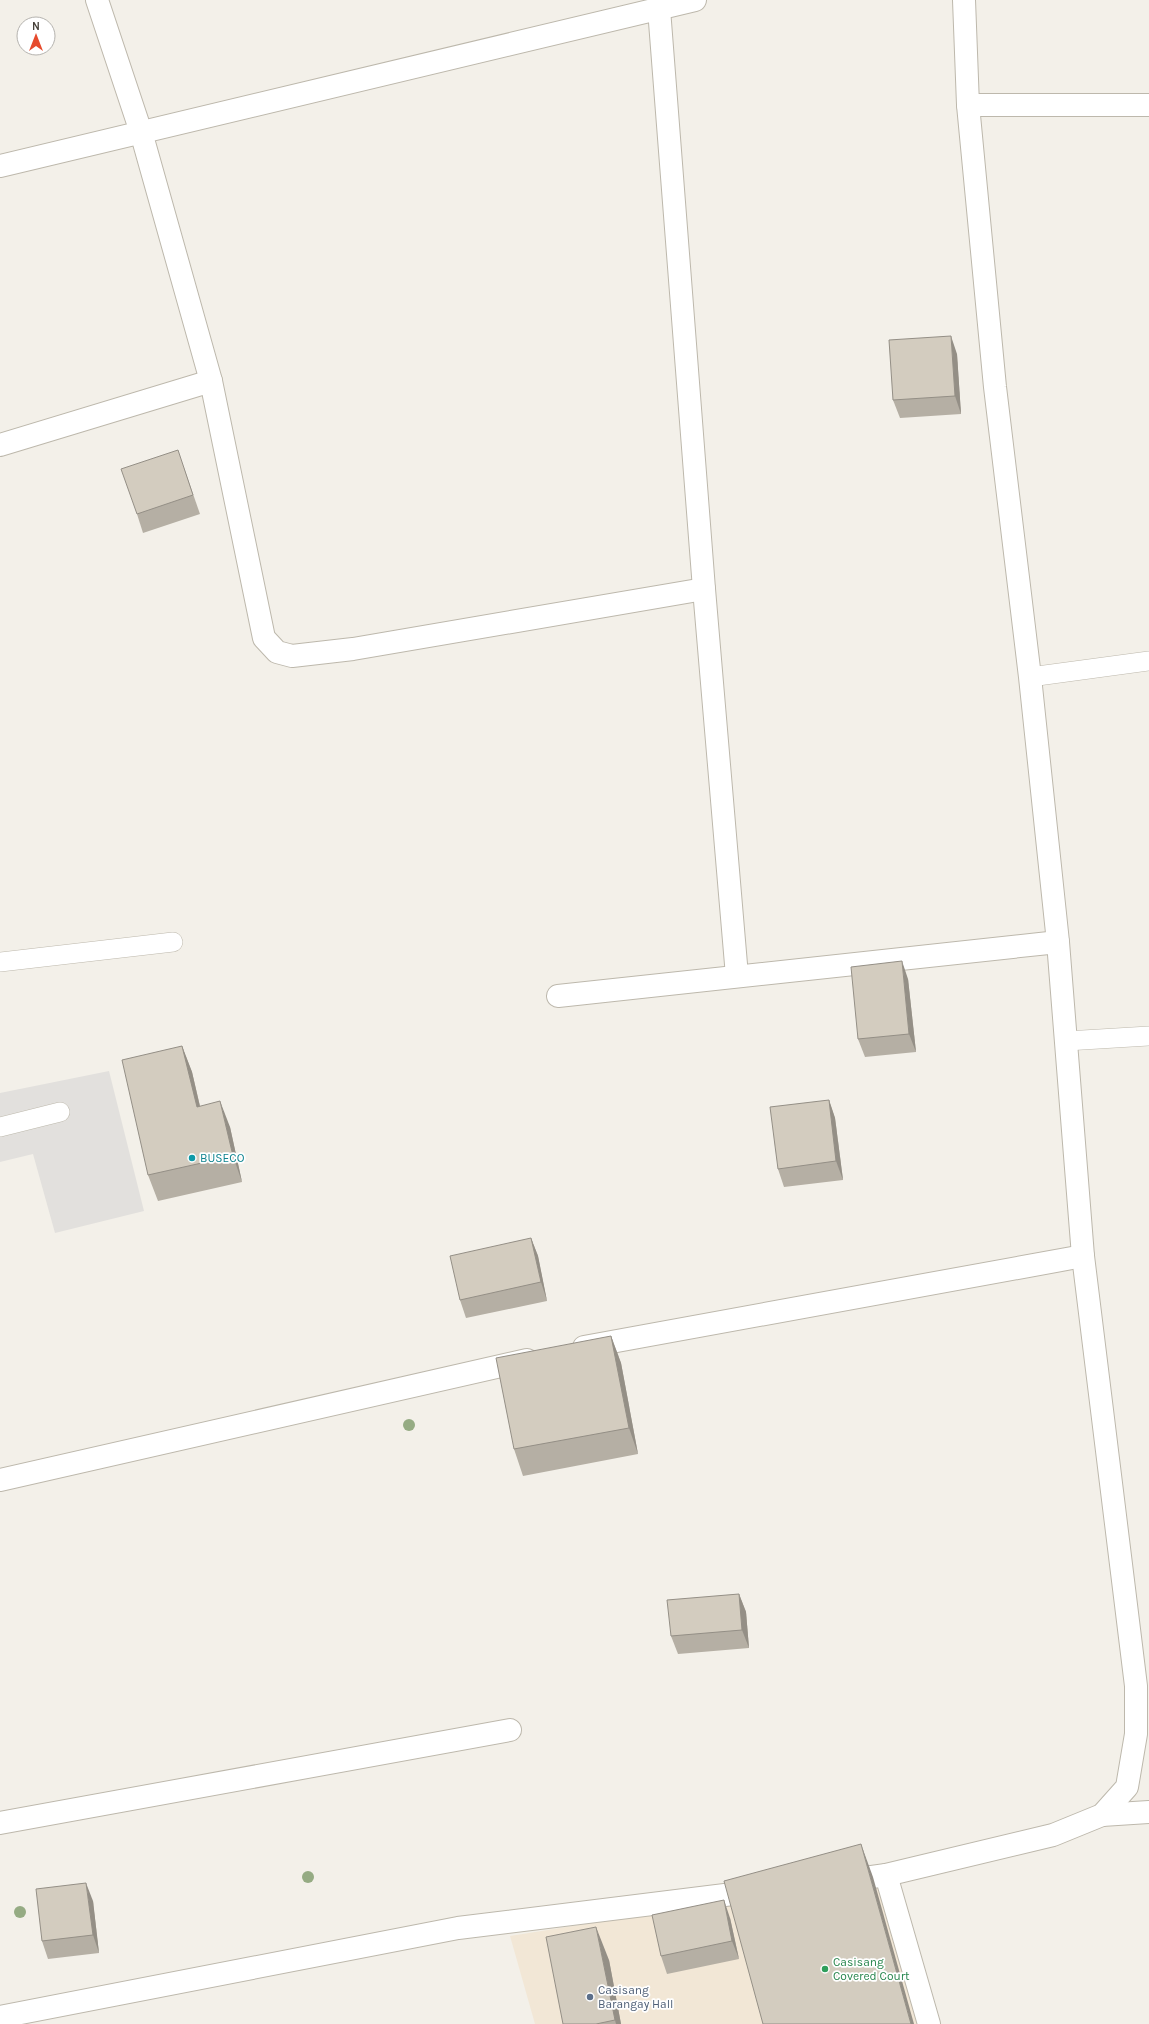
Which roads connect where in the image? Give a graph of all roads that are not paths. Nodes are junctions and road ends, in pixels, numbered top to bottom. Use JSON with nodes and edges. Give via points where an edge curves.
{"nodes":[{"id":1,"x":97,"y":0,"type":"edge"},
{"id":2,"x":696,"y":0,"type":"edge"},
{"id":3,"x":964,"y":0,"type":"edge"},
{"id":4,"x":659,"y":10,"type":"junction"},
{"id":5,"x":1149,"y":104,"type":"edge"},
{"id":6,"x":968,"y":105,"type":"junction"},
{"id":7,"x":141,"y":132,"type":"junction"},
{"id":8,"x":0,"y":166,"type":"edge"},
{"id":9,"x":211,"y":381,"type":"junction"},
{"id":10,"x":0,"y":445,"type":"edge"},
{"id":11,"x":704,"y":589,"type":"junction"},
{"id":12,"x":1149,"y":661,"type":"edge"},
{"id":13,"x":1030,"y":677,"type":"junction"},
{"id":14,"x":173,"y":942,"type":"dead end"},
{"id":15,"x":1058,"y":942,"type":"junction"},
{"id":16,"x":0,"y":962,"type":"edge"},
{"id":17,"x":738,"y":976,"type":"junction"},
{"id":18,"x":558,"y":996,"type":"dead end"},
{"id":19,"x":1149,"y":1036,"type":"edge"},
{"id":20,"x":1066,"y":1041,"type":"junction"},
{"id":21,"x":60,"y":1112,"type":"dead end"},
{"id":22,"x":0,"y":1127,"type":"edge"},
{"id":23,"x":1083,"y":1256,"type":"junction"},
{"id":24,"x":0,"y":1480,"type":"edge"},
{"id":25,"x":510,"y":1730,"type":"dead end"},
{"id":26,"x":1149,"y":1812,"type":"edge"},
{"id":27,"x":1102,"y":1815,"type":"junction"},
{"id":28,"x":0,"y":1823,"type":"edge"},
{"id":29,"x":886,"y":1876,"type":"junction"},
{"id":30,"x":823,"y":1883,"type":"edge"},
{"id":31,"x":775,"y":1889,"type":"edge"},
{"id":32,"x":0,"y":2017,"type":"edge"},
{"id":33,"x":929,"y":2024,"type":"edge"}],
"edges":[{"from":1,"to":7,"type":"street"},
{"from":2,"to":4,"type":"street"},
{"from":3,"to":6,"type":"street"},
{"from":4,"to":7,"type":"street"},
{"from":4,"to":11,"type":"street"},
{"from":5,"to":6,"type":"street"},
{"from":6,"to":13,"type":"street","via":[[995,387]]},
{"from":7,"to":8,"type":"street"},
{"from":7,"to":9,"type":"street"},
{"from":9,"to":10,"type":"street"},
{"from":9,"to":11,"type":"street","via":[[264,638],[277,652],[292,656],[353,649]]},
{"from":11,"to":17,"type":"street"},
{"from":12,"to":13,"type":"lane"},
{"from":13,"to":15,"type":"street"},
{"from":14,"to":16,"type":"lane"},
{"from":15,"to":17,"type":"street"},
{"from":15,"to":20,"type":"street"},
{"from":17,"to":18,"type":"street"},
{"from":19,"to":20,"type":"lane"},
{"from":20,"to":23,"type":"street"},
{"from":21,"to":22,"type":"lane"},
{"from":23,"to":24,"type":"street","via":[[602,1343]]},
{"from":23,"to":27,"type":"street","via":[[1136,1686],[1136,1734],[1127,1787]]},
{"from":25,"to":28,"type":"street"},
{"from":26,"to":27,"type":"street"},
{"from":27,"to":29,"type":"street","via":[[1053,1835]]},
{"from":29,"to":30,"type":"street"},
{"from":29,"to":33,"type":"street"},
{"from":31,"to":32,"type":"street","via":[[458,1928]]}]}
